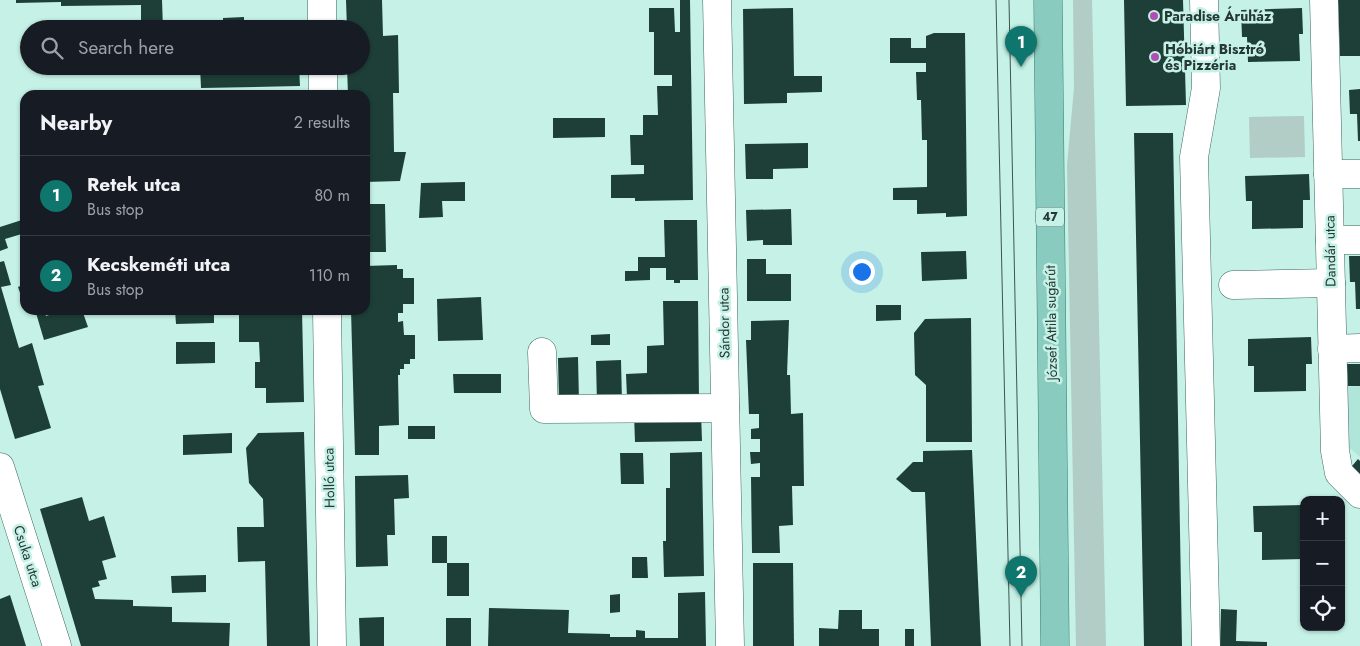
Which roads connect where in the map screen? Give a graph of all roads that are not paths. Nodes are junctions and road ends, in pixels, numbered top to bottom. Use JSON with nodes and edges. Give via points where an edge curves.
{"nodes":[{"id":1,"x":322,"y":0,"type":"edge"},
{"id":2,"x":717,"y":0,"type":"edge"},
{"id":3,"x":1048,"y":0,"type":"edge"},
{"id":4,"x":1204,"y":0,"type":"edge"},
{"id":5,"x":1324,"y":0,"type":"edge"},
{"id":6,"x":322,"y":20,"type":"edge"},
{"id":7,"x":323,"y":75,"type":"edge"},
{"id":8,"x":323,"y":90,"type":"edge"},
{"id":9,"x":1328,"y":174,"type":"junction"},
{"id":10,"x":1360,"y":174,"type":"edge"},
{"id":11,"x":1330,"y":240,"type":"junction"},
{"id":12,"x":1360,"y":240,"type":"edge"},
{"id":13,"x":1331,"y":283,"type":"junction"},
{"id":14,"x":1233,"y":285,"type":"dead end"},
{"id":15,"x":327,"y":315,"type":"edge"},
{"id":16,"x":1360,"y":348,"type":"edge"},
{"id":17,"x":1332,"y":349,"type":"junction"},
{"id":18,"x":542,"y":352,"type":"dead end"},
{"id":19,"x":725,"y":408,"type":"junction"},
{"id":20,"x":0,"y":467,"type":"edge"},
{"id":21,"x":1360,"y":494,"type":"edge"},
{"id":22,"x":57,"y":646,"type":"edge"},
{"id":23,"x":332,"y":646,"type":"edge"},
{"id":24,"x":730,"y":646,"type":"edge"},
{"id":25,"x":1055,"y":646,"type":"edge"},
{"id":26,"x":1206,"y":646,"type":"edge"}],
"edges":[{"from":1,"to":6,"type":"street"},
{"from":2,"to":19,"type":"street","name":"Sándor utca"},
{"from":3,"to":25,"type":"main road","name":"József Attila sugárút","number":"47"},
{"from":4,"to":26,"type":"street","via":[[1206,88],[1194,157]]},
{"from":5,"to":9,"type":"street","name":"Dandár utca"},
{"from":7,"to":8,"type":"street"},
{"from":9,"to":10,"type":"street"},
{"from":9,"to":11,"type":"street","name":"Dandár utca"},
{"from":11,"to":12,"type":"street"},
{"from":11,"to":13,"type":"street","name":"Dandár utca"},
{"from":13,"to":14,"type":"street"},
{"from":13,"to":17,"type":"street","name":"Dandár utca"},
{"from":15,"to":23,"type":"street","name":"Holló utca"},
{"from":16,"to":17,"type":"street"},
{"from":17,"to":21,"type":"street","name":"Dandár utca","via":[[1335,451],[1339,473]]},
{"from":18,"to":19,"type":"street","via":[[544,408]]},
{"from":19,"to":24,"type":"street","name":"Sándor utca"},
{"from":20,"to":22,"type":"street","name":"Csuka utca"}]}
